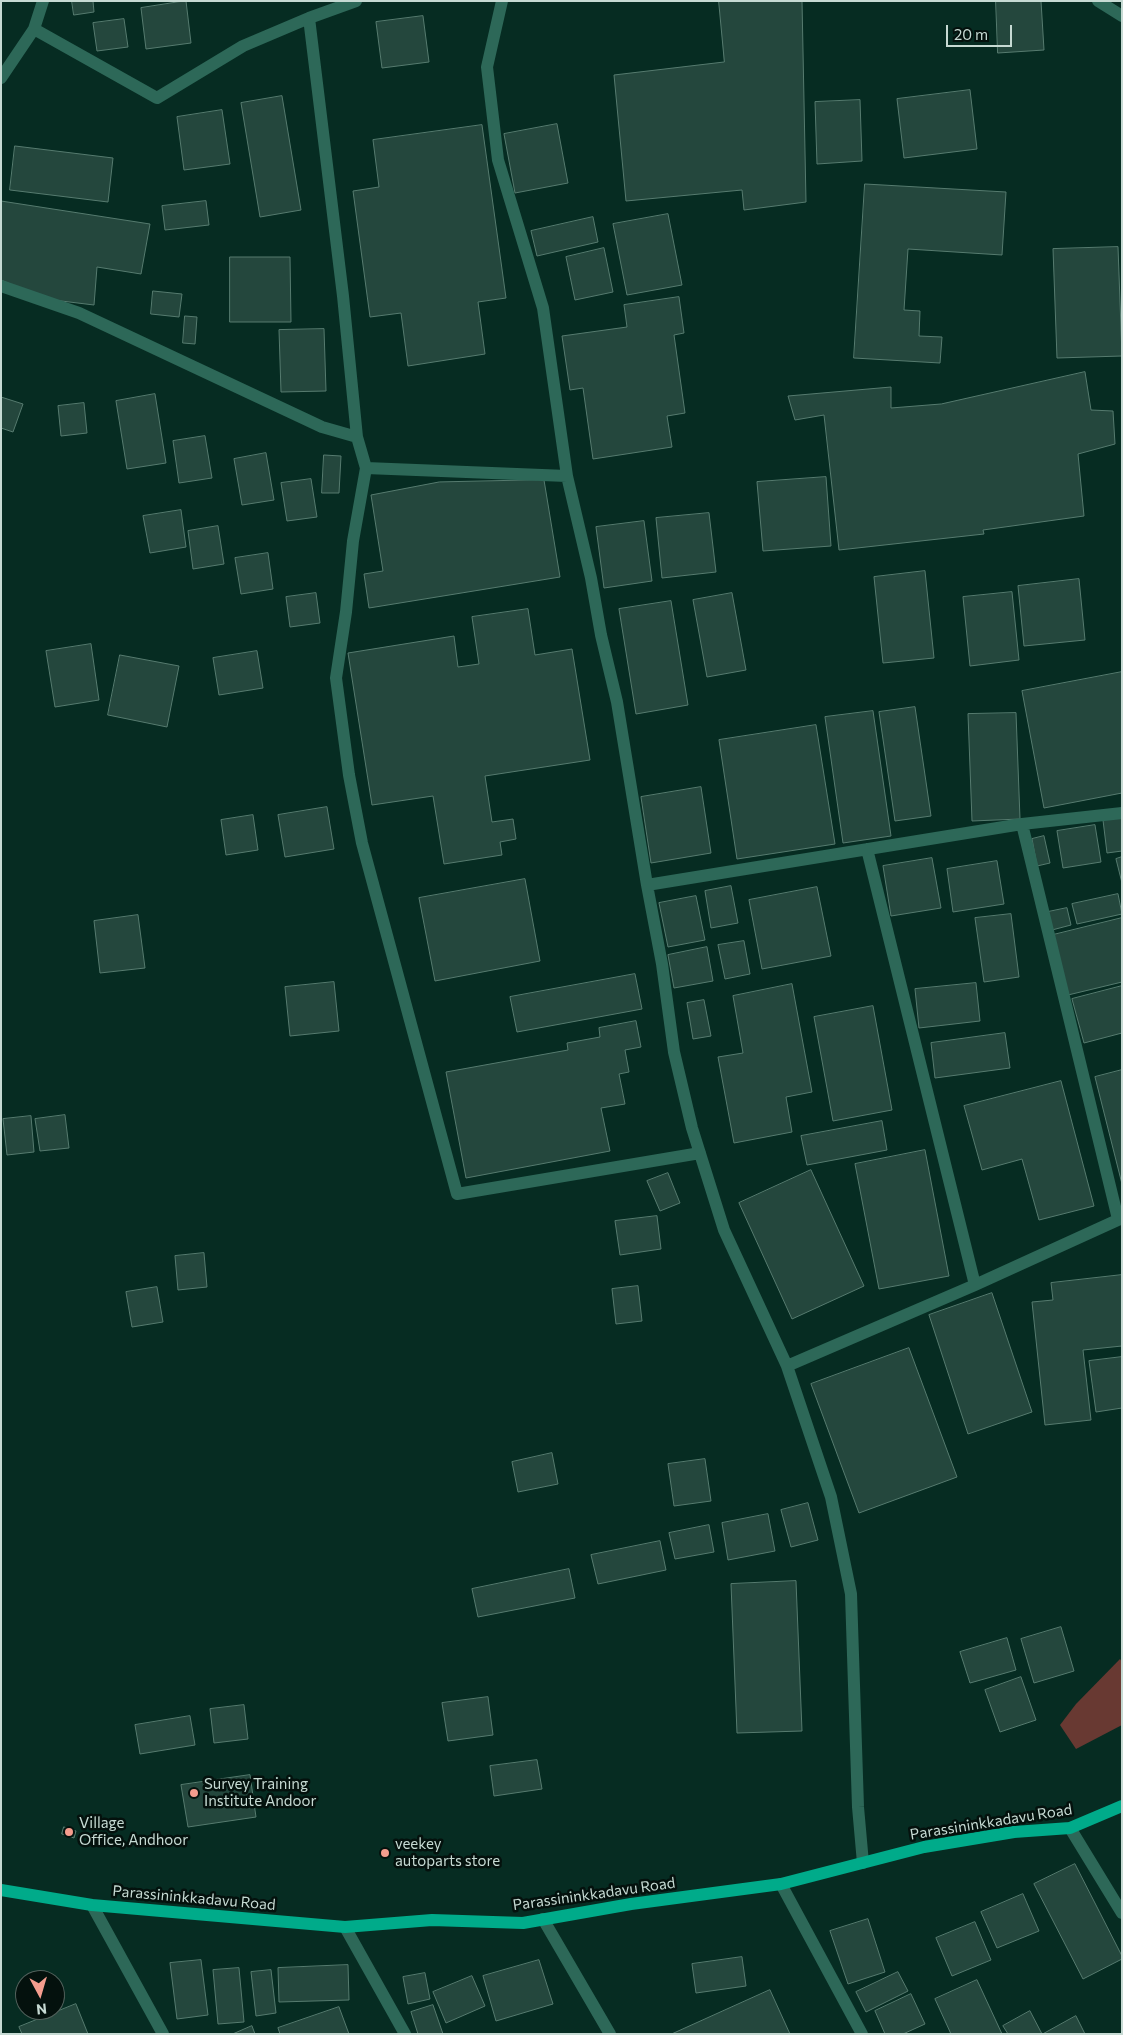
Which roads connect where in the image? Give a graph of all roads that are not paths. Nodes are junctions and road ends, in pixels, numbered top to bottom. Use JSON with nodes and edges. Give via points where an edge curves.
{"nodes":[{"id":1,"x":43,"y":1,"type":"edge"},
{"id":2,"x":356,"y":1,"type":"edge"},
{"id":3,"x":502,"y":1,"type":"edge"},
{"id":4,"x":1098,"y":1,"type":"edge"},
{"id":5,"x":1122,"y":16,"type":"edge"},
{"id":6,"x":309,"y":18,"type":"junction"},
{"id":7,"x":34,"y":29,"type":"junction"},
{"id":8,"x":1,"y":78,"type":"edge"},
{"id":9,"x":1,"y":286,"type":"edge"},
{"id":10,"x":357,"y":438,"type":"junction"},
{"id":11,"x":366,"y":468,"type":"junction"},
{"id":12,"x":567,"y":476,"type":"junction"},
{"id":13,"x":1122,"y":813,"type":"edge"},
{"id":14,"x":1022,"y":824,"type":"junction"},
{"id":15,"x":867,"y":849,"type":"junction"},
{"id":16,"x":647,"y":885,"type":"junction"},
{"id":17,"x":700,"y":1153,"type":"junction"},
{"id":18,"x":1120,"y":1219,"type":"edge"},
{"id":19,"x":975,"y":1285,"type":"junction"},
{"id":20,"x":787,"y":1366,"type":"junction"},
{"id":21,"x":1122,"y":1806,"type":"edge"},
{"id":22,"x":1070,"y":1828,"type":"junction"},
{"id":23,"x":863,"y":1863,"type":"junction"},
{"id":24,"x":781,"y":1884,"type":"junction"},
{"id":25,"x":1,"y":1890,"type":"edge"},
{"id":26,"x":92,"y":1905,"type":"junction"},
{"id":27,"x":1122,"y":1912,"type":"edge"},
{"id":28,"x":543,"y":1919,"type":"junction"},
{"id":29,"x":345,"y":1927,"type":"junction"},
{"id":30,"x":163,"y":2034,"type":"edge"},
{"id":31,"x":405,"y":2034,"type":"edge"},
{"id":32,"x":610,"y":2034,"type":"edge"},
{"id":33,"x":862,"y":2034,"type":"edge"}],
"edges":[{"from":1,"to":7,"type":"street"},
{"from":2,"to":6,"type":"street"},
{"from":3,"to":12,"type":"street","via":[[486,67],[498,160],[543,308]]},
{"from":4,"to":5,"type":"street"},
{"from":6,"to":7,"type":"street","via":[[243,46],[157,98]]},
{"from":6,"to":10,"type":"street"},
{"from":7,"to":8,"type":"street"},
{"from":9,"to":10,"type":"street","via":[[79,313],[322,427]]},
{"from":10,"to":11,"type":"street"},
{"from":11,"to":12,"type":"street"},
{"from":11,"to":17,"type":"street","via":[[336,678],[362,843],[457,1194]]},
{"from":12,"to":16,"type":"street","via":[[618,702]]},
{"from":13,"to":14,"type":"street"},
{"from":14,"to":15,"type":"street"},
{"from":14,"to":18,"type":"street"},
{"from":15,"to":16,"type":"street"},
{"from":15,"to":19,"type":"street"},
{"from":16,"to":17,"type":"street","via":[[674,1052]]},
{"from":17,"to":20,"type":"street","via":[[724,1230]]},
{"from":18,"to":19,"type":"street"},
{"from":19,"to":20,"type":"street"},
{"from":20,"to":23,"type":"street","via":[[831,1497],[851,1594]]},
{"from":21,"to":22,"type":"main road","name":"Parassininkkadavu Road"},
{"from":22,"to":23,"type":"main road","name":"Parassininkkadavu Road","via":[[1014,1832],[924,1847]]},
{"from":22,"to":27,"type":"street"},
{"from":23,"to":24,"type":"main road","name":"Parassininkkadavu Road"},
{"from":24,"to":28,"type":"main road","name":"Parassininkkadavu Road"},
{"from":24,"to":33,"type":"street"},
{"from":25,"to":26,"type":"main road","name":"Parassininkkadavu Road"},
{"from":26,"to":29,"type":"main road","name":"Parassininkkadavu Road"},
{"from":26,"to":30,"type":"street"},
{"from":28,"to":29,"type":"main road","name":"Parassininkkadavu Road","via":[[523,1923],[432,1920]]},
{"from":28,"to":32,"type":"street"},
{"from":29,"to":31,"type":"street"}]}
